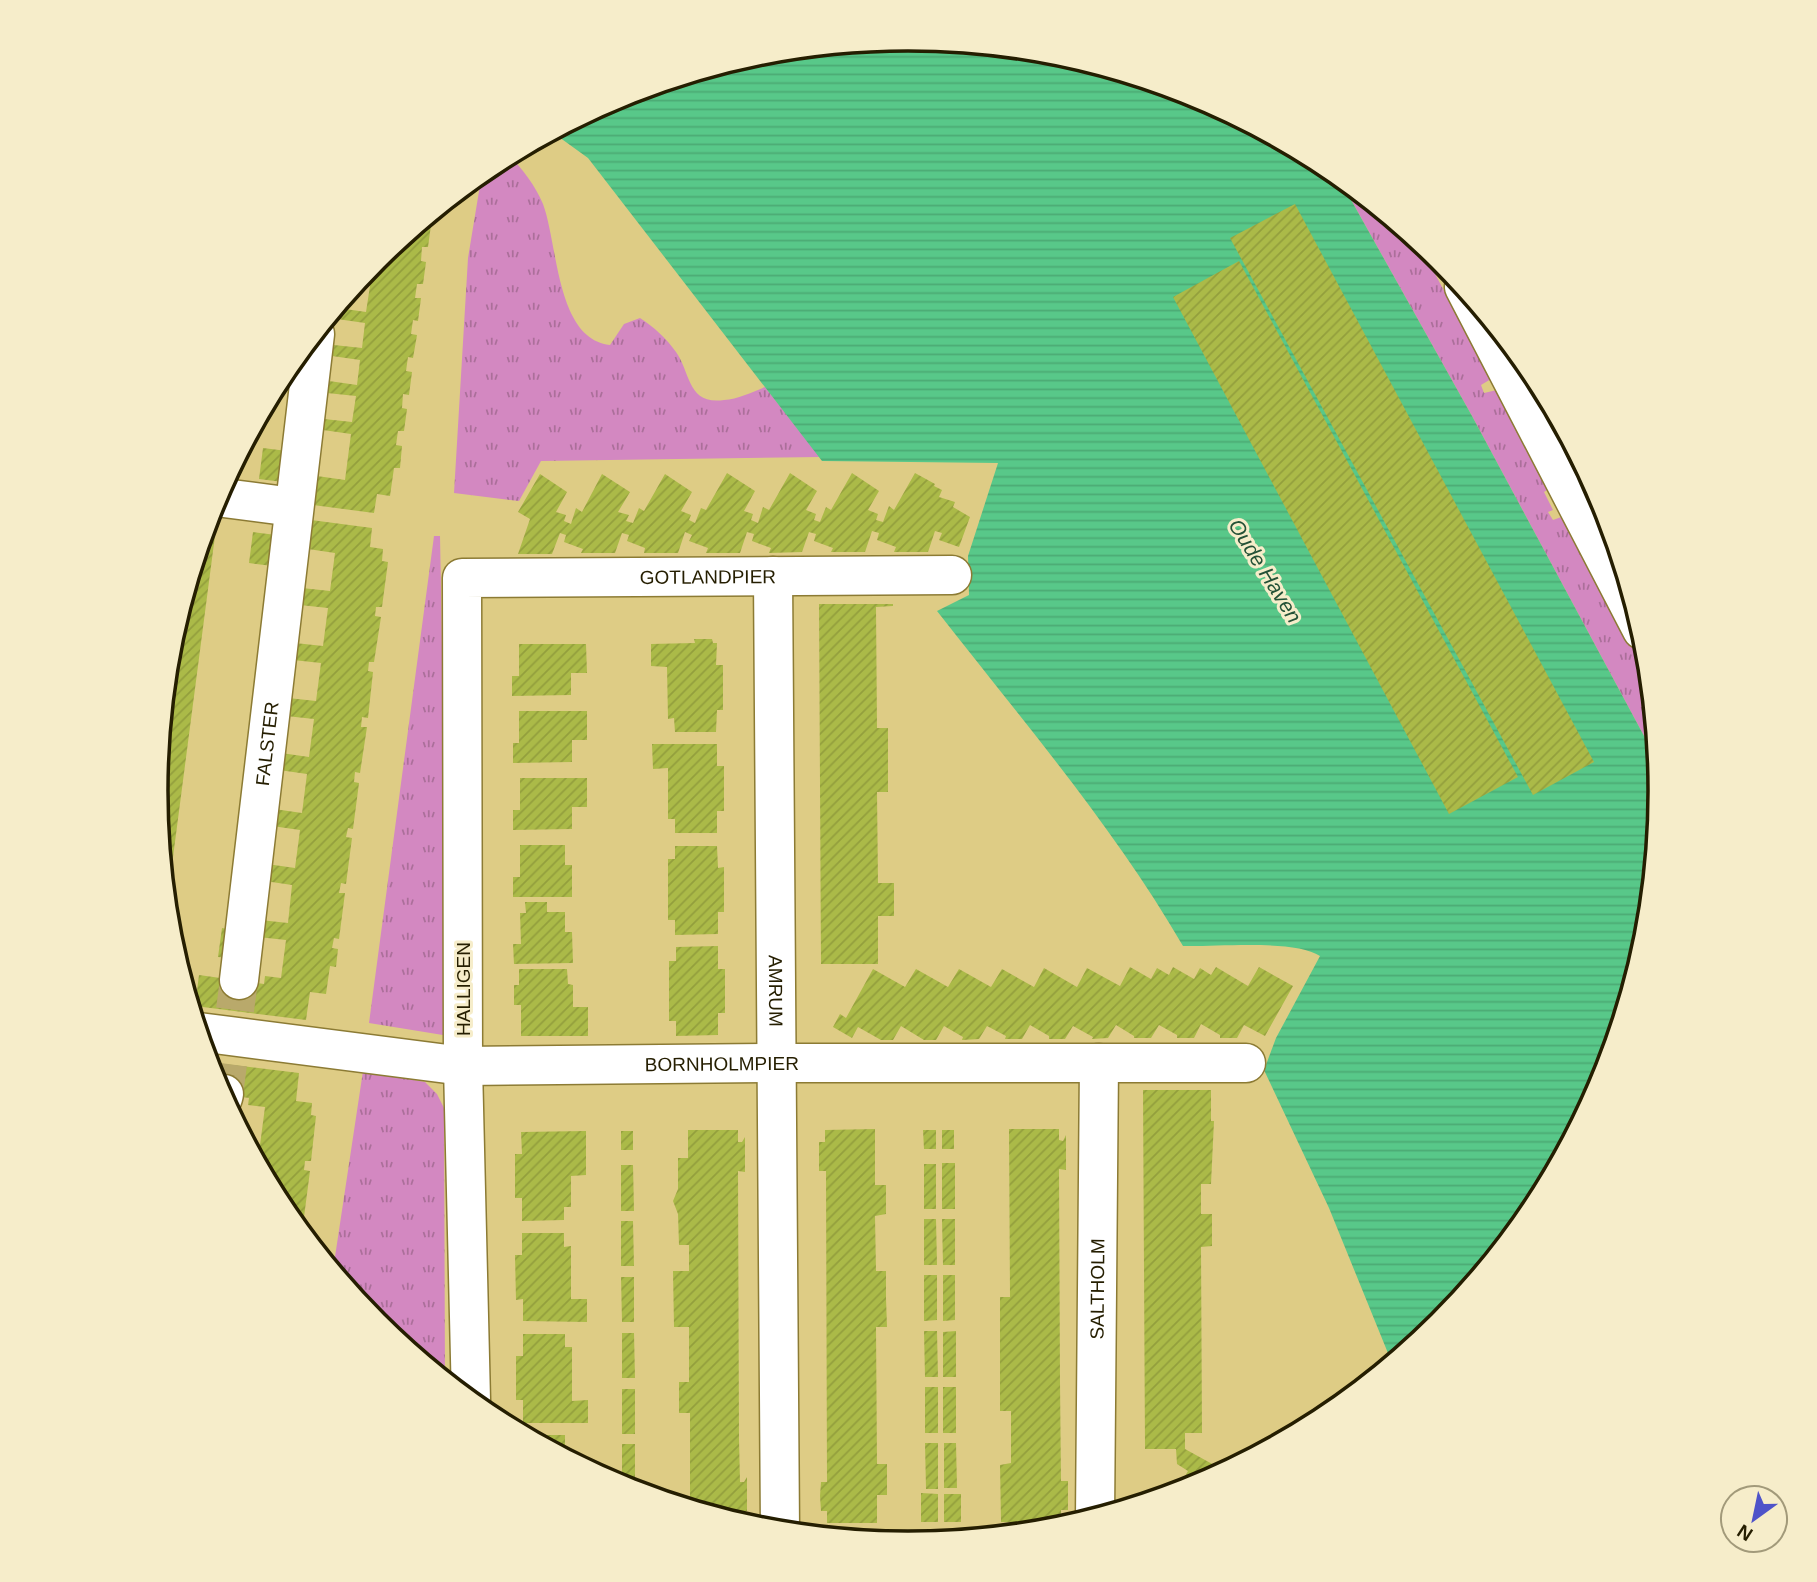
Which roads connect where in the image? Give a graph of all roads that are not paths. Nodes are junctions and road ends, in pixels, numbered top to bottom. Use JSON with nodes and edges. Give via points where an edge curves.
{"nodes":[{"id":1,"x":1490,"y":333,"type":"edge"},
{"id":2,"x":313,"y":352,"type":"edge"},
{"id":3,"x":229,"y":500,"type":"edge"},
{"id":4,"x":293,"y":507,"type":"junction"},
{"id":5,"x":1597,"y":522,"type":"edge"},
{"id":6,"x":952,"y":575,"type":"dead end"},
{"id":7,"x":773,"y":576,"type":"junction"},
{"id":8,"x":462,"y":578,"type":"joint"},
{"id":9,"x":226,"y":1045,"type":"edge"},
{"id":10,"x":1099,"y":1062,"type":"junction"},
{"id":11,"x":775,"y":1063,"type":"junction"},
{"id":12,"x":1247,"y":1063,"type":"dead end"},
{"id":13,"x":463,"y":1066,"type":"junction"},
{"id":14,"x":471,"y":1387,"type":"edge"},
{"id":15,"x":1095,"y":1507,"type":"edge"},
{"id":16,"x":780,"y":1520,"type":"edge"}],
"edges":[{"from":1,"to":5,"type":"street"},
{"from":2,"to":4,"type":"street","name":"FALSTER"},
{"from":3,"to":4,"type":"street"},
{"from":4,"to":9,"type":"street","name":"FALSTER"},
{"from":6,"to":7,"type":"street","name":"GOTLANDPIER"},
{"from":7,"to":8,"type":"street","name":"GOTLANDPIER"},
{"from":7,"to":11,"type":"street","name":"AMRUM"},
{"from":8,"to":13,"type":"street","name":"HALLIGEN"},
{"from":9,"to":13,"type":"street","name":"BORNHOLMPIER"},
{"from":10,"to":11,"type":"street","name":"BORNHOLMPIER"},
{"from":10,"to":12,"type":"street","name":"BORNHOLMPIER"},
{"from":10,"to":15,"type":"street","name":"SALTHOLM"},
{"from":11,"to":13,"type":"street","name":"BORNHOLMPIER"},
{"from":11,"to":16,"type":"street","name":"AMRUM"},
{"from":13,"to":14,"type":"street","name":"HALLIGEN"}]}
